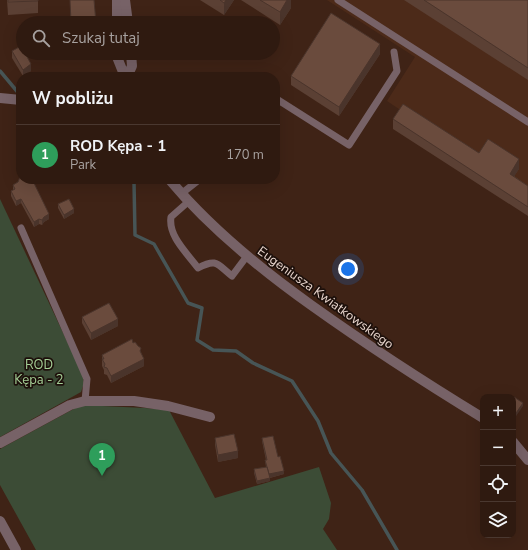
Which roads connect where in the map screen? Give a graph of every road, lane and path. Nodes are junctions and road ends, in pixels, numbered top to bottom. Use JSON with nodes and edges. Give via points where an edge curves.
{"nodes":[{"id":1,"x":117,"y":0,"type":"edge"},
{"id":2,"x":125,"y":0,"type":"edge"},
{"id":3,"x":338,"y":0,"type":"edge"},
{"id":4,"x":117,"y":16,"type":"edge"},
{"id":5,"x":127,"y":16,"type":"edge"},
{"id":6,"x":394,"y":52,"type":"dead end"},
{"id":7,"x":118,"y":60,"type":"edge"},
{"id":8,"x":132,"y":60,"type":"edge"},
{"id":9,"x":124,"y":72,"type":"edge"},
{"id":10,"x":129,"y":72,"type":"edge"},
{"id":11,"x":0,"y":98,"type":"edge"},
{"id":12,"x":16,"y":100,"type":"edge"},
{"id":13,"x":280,"y":101,"type":"edge"},
{"id":14,"x":528,"y":122,"type":"edge"},
{"id":15,"x":173,"y":184,"type":"edge"},
{"id":16,"x":196,"y":184,"type":"edge"},
{"id":17,"x":185,"y":198,"type":"junction"},
{"id":18,"x":21,"y":228,"type":"dead end"},
{"id":19,"x":247,"y":256,"type":"junction"},
{"id":20,"x":85,"y":401,"type":"junction"},
{"id":21,"x":480,"y":416,"type":"edge"},
{"id":22,"x":210,"y":417,"type":"dead end"},
{"id":23,"x":0,"y":443,"type":"edge"},
{"id":24,"x":516,"y":446,"type":"edge"},
{"id":25,"x":528,"y":460,"type":"edge"},
{"id":26,"x":0,"y":521,"type":"edge"},
{"id":27,"x":16,"y":550,"type":"edge"}],
"edges":[{"from":1,"to":4,"type":"street"},
{"from":2,"to":5,"type":"street"},
{"from":3,"to":14,"type":"lane"},
{"from":6,"to":13,"type":"lane","via":[[397,71],[349,145]]},
{"from":7,"to":9,"type":"street"},
{"from":8,"to":10,"type":"street"},
{"from":11,"to":12,"type":"street"},
{"from":15,"to":17,"type":"street","name":"Eugeniusza Kwiatkowskiego"},
{"from":16,"to":17,"type":"lane"},
{"from":17,"to":19,"type":"street","name":"Eugeniusza Kwiatkowskiego"},
{"from":17,"to":19,"type":"lane","via":[[171,217],[170,225],[198,268],[214,262],[232,276]]},
{"from":18,"to":20,"type":"lane","via":[[87,379]]},
{"from":19,"to":21,"type":"street","name":"Eugeniusza Kwiatkowskiego","via":[[346,330]]},
{"from":20,"to":22,"type":"street","via":[[134,401],[168,406]]},
{"from":20,"to":23,"type":"street","via":[[70,405]]},
{"from":24,"to":25,"type":"street"},
{"from":26,"to":27,"type":"street"}]}
